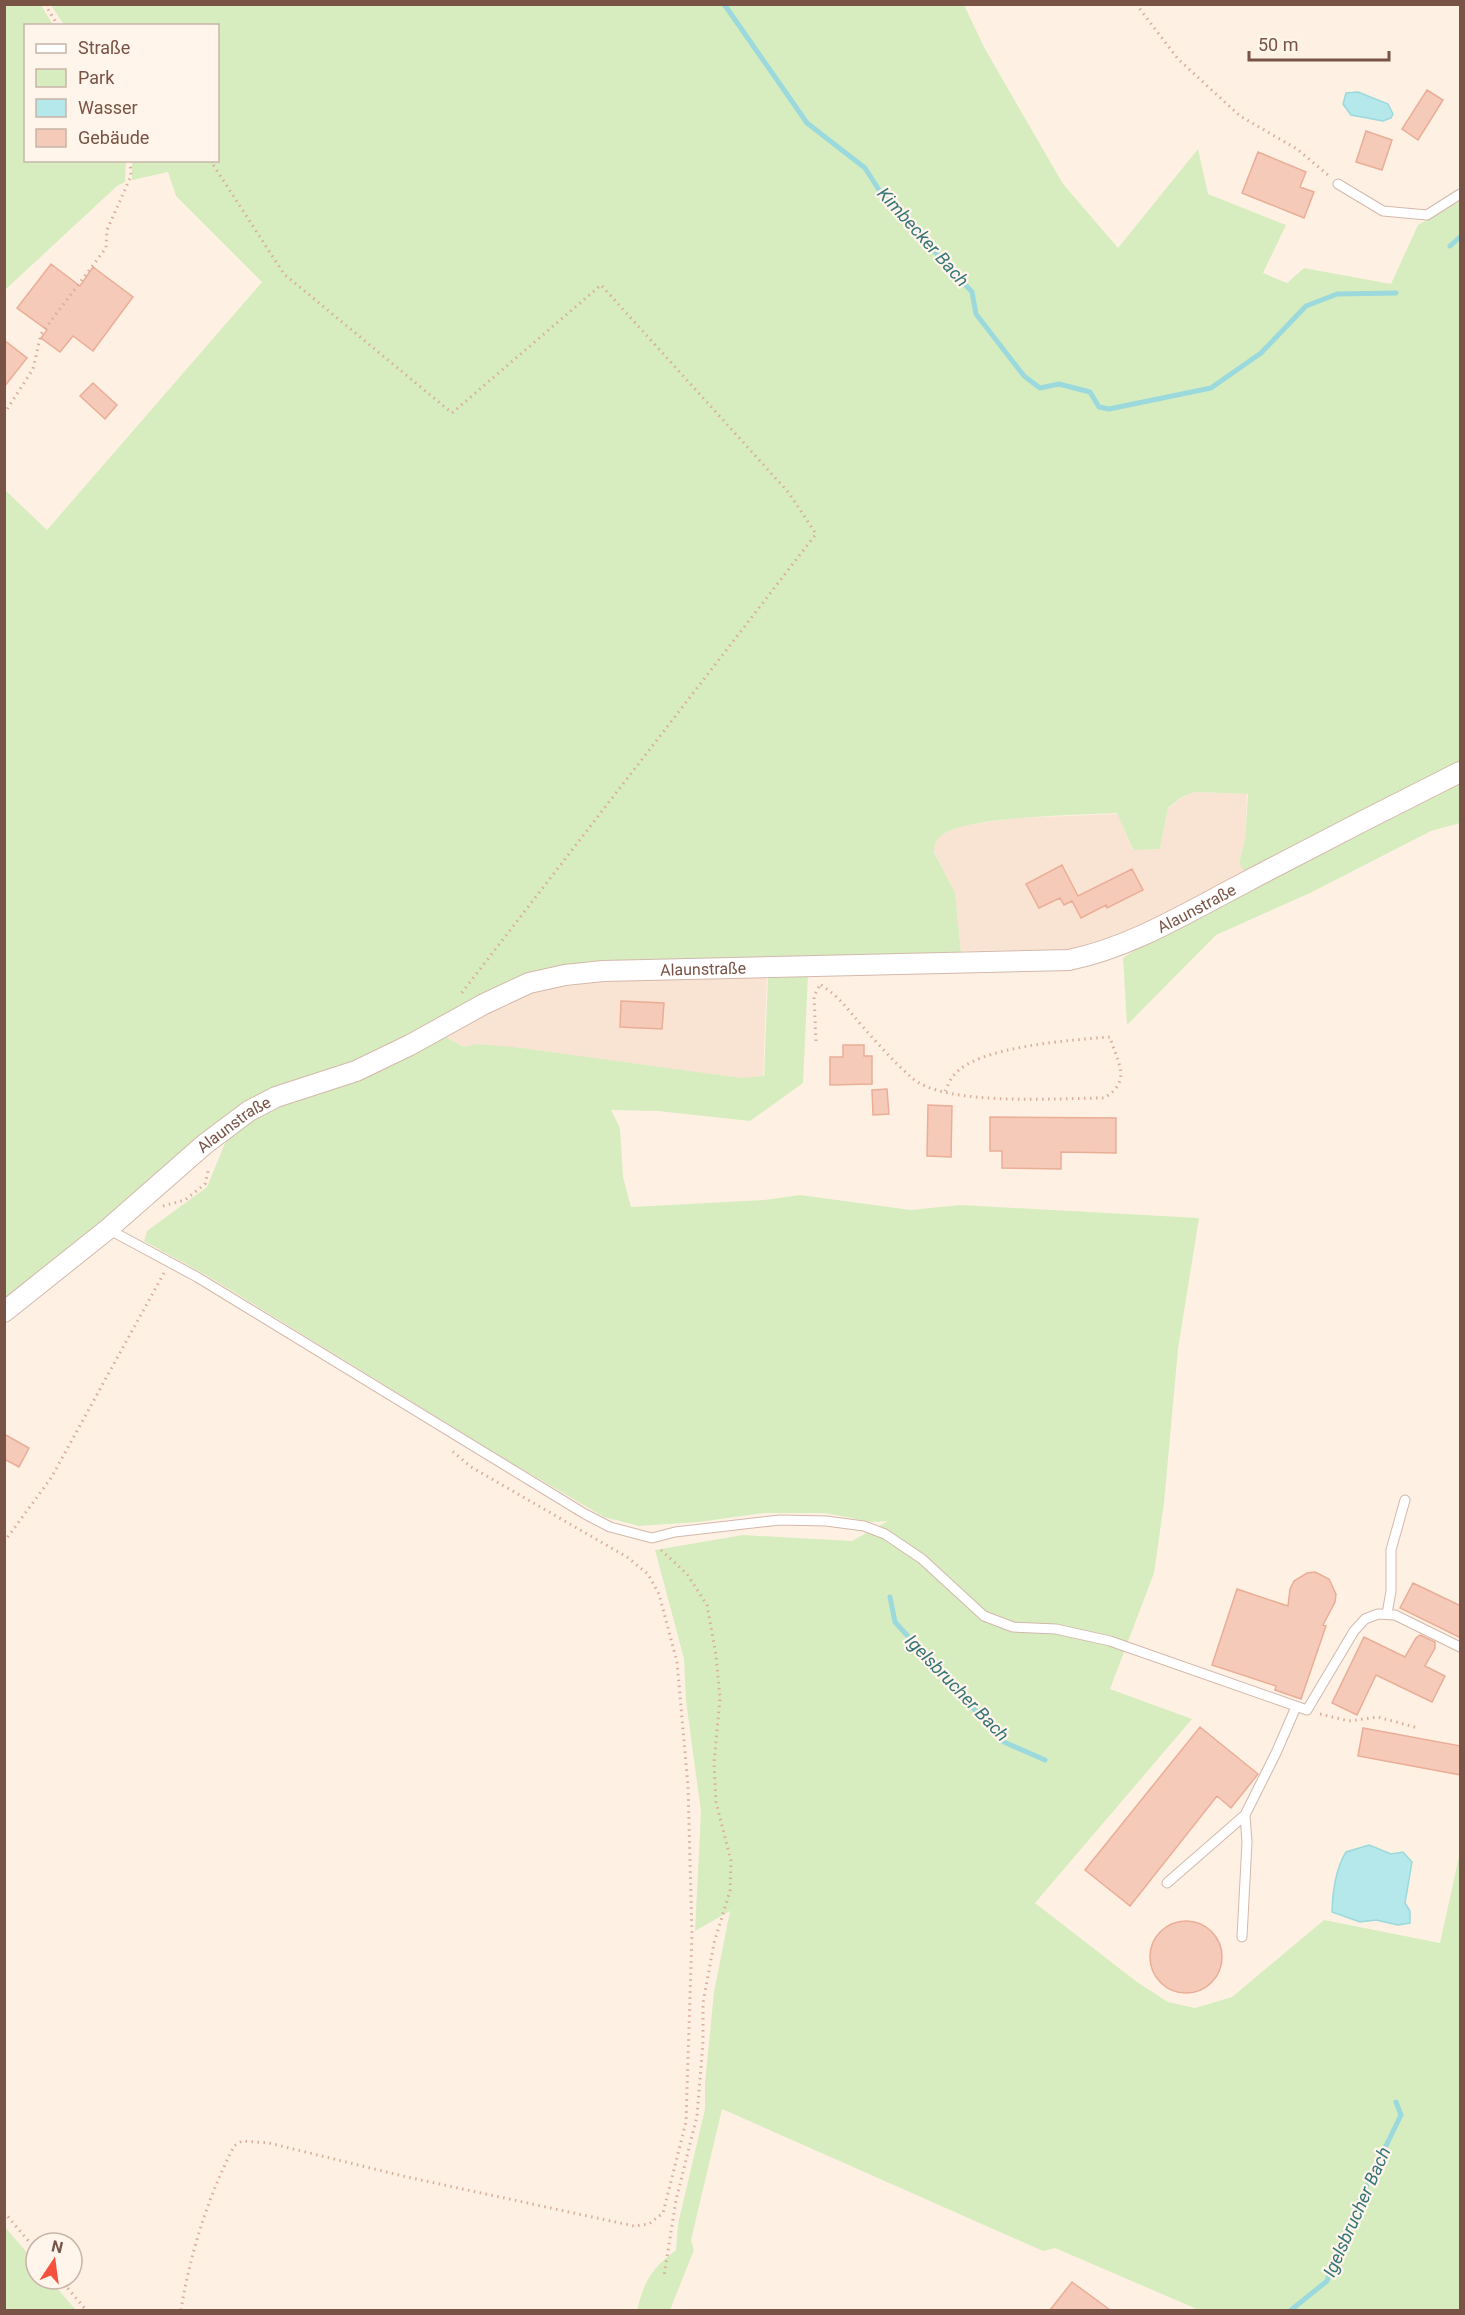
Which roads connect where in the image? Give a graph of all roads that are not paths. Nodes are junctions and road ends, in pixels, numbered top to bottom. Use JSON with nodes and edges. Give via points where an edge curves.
{"nodes":[{"id":1,"x":1338,"y":184,"type":"road end"},
{"id":2,"x":1461,"y":194,"type":"edge"},
{"id":3,"x":1461,"y":772,"type":"edge"},
{"id":4,"x":108,"y":1229,"type":"junction"},
{"id":5,"x":4,"y":1312,"type":"edge"},
{"id":6,"x":1404,"y":1500,"type":"dead end"},
{"id":7,"x":1387,"y":1614,"type":"junction"},
{"id":8,"x":1461,"y":1647,"type":"edge"},
{"id":9,"x":1296,"y":1707,"type":"junction"},
{"id":10,"x":1245,"y":1815,"type":"junction"},
{"id":11,"x":1167,"y":1883,"type":"dead end"},
{"id":12,"x":1242,"y":1937,"type":"dead end"}],
"edges":[{"from":1,"to":2,"type":"lane","via":[[1383,211],[1428,215]]},
{"from":3,"to":4,"type":"street","name":"Alaunstraße","via":[[1155,930],[1094,955],[1069,960],[817,976],[603,971],[529,983],[356,1071],[276,1097],[249,1111]]},
{"from":4,"to":5,"type":"street","name":"Alaunstraße"},
{"from":4,"to":9,"type":"lane","via":[[197,1277],[610,1527],[652,1538],[780,1520],[864,1527],[885,1534],[921,1559],[984,1616],[1013,1627],[1056,1629],[1110,1641]]},
{"from":6,"to":7,"type":"lane","via":[[1391,1551]]},
{"from":7,"to":8,"type":"lane"},
{"from":7,"to":9,"type":"lane","via":[[1365,1618],[1307,1710]]},
{"from":9,"to":10,"type":"lane"},
{"from":10,"to":11,"type":"lane"},
{"from":10,"to":12,"type":"lane"}]}
